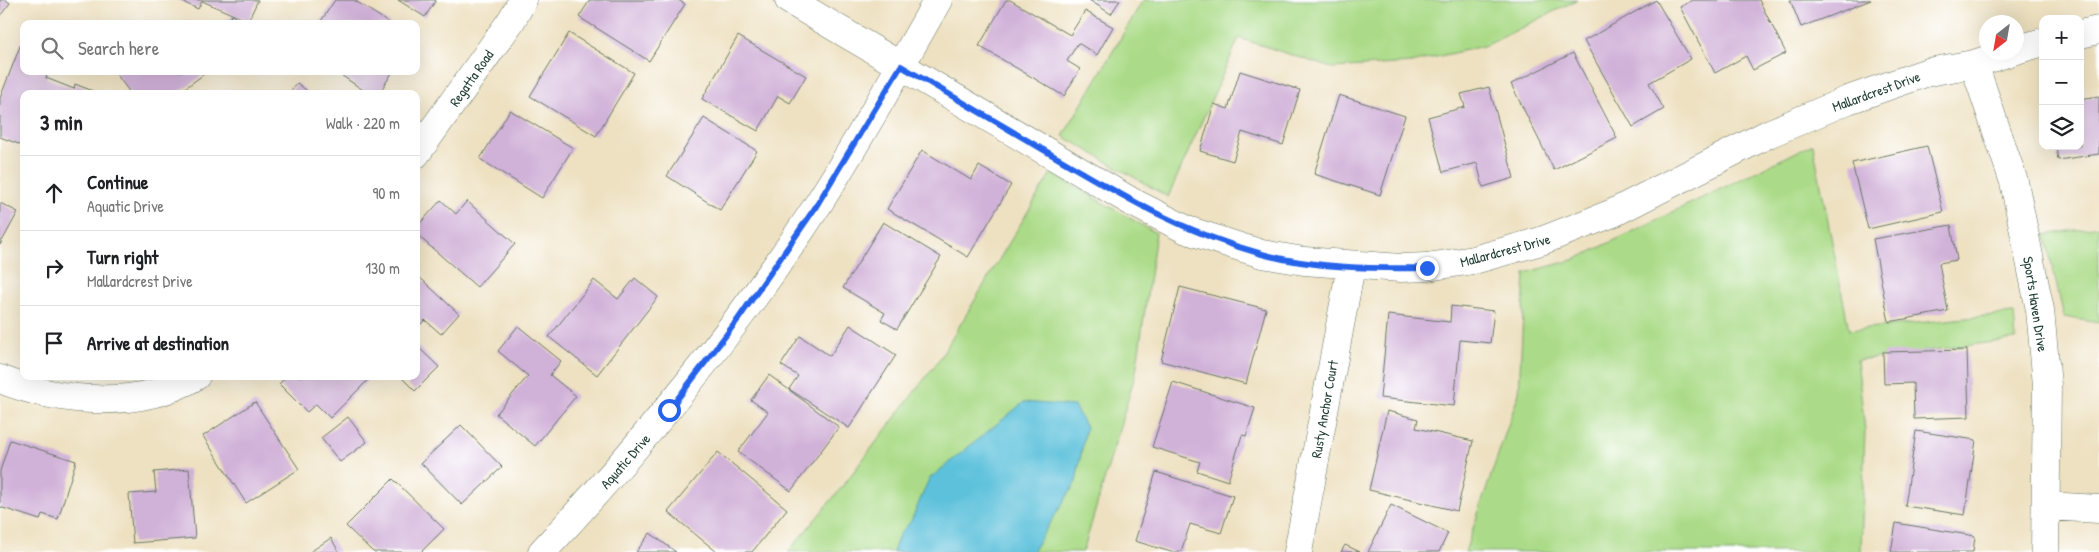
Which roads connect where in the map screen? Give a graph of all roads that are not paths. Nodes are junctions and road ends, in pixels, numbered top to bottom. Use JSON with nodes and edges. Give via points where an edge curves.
{"nodes":[{"id":1,"x":523,"y":0,"type":"edge"},
{"id":2,"x":789,"y":0,"type":"edge"},
{"id":3,"x":938,"y":0,"type":"edge"},
{"id":4,"x":2099,"y":30,"type":"edge"},
{"id":5,"x":2084,"y":33,"type":"edge"},
{"id":6,"x":2039,"y":43,"type":"edge"},
{"id":7,"x":2024,"y":48,"type":"edge"},
{"id":8,"x":1986,"y":60,"type":"edge"},
{"id":9,"x":1974,"y":64,"type":"junction"},
{"id":10,"x":901,"y":66,"type":"junction"},
{"id":11,"x":420,"y":148,"type":"edge"},
{"id":12,"x":1351,"y":266,"type":"junction"},
{"id":13,"x":0,"y":379,"type":"edge"},
{"id":14,"x":188,"y":381,"type":"edge"},
{"id":15,"x":2047,"y":506,"type":"junction"},
{"id":16,"x":2099,"y":509,"type":"edge"},
{"id":17,"x":542,"y":552,"type":"edge"},
{"id":18,"x":1298,"y":552,"type":"edge"},
{"id":19,"x":2045,"y":552,"type":"edge"}],
"edges":[{"from":1,"to":11,"type":"street","name":"Regatta Road"},
{"from":2,"to":10,"type":"street","name":"Mallardcrest Drive"},
{"from":3,"to":10,"type":"street","name":"Aquatic Drive"},
{"from":4,"to":5,"type":"street"},
{"from":6,"to":7,"type":"street"},
{"from":8,"to":9,"type":"street","name":"Mallardcrest Drive"},
{"from":9,"to":12,"type":"street","name":"Mallardcrest Drive","via":[[1928,72],[1848,100],[1768,134],[1613,213],[1541,241],[1474,260],[1427,268]]},
{"from":9,"to":15,"type":"street","name":"Sports Haven Drive","via":[[2014,182],[2040,310],[2047,385]]},
{"from":10,"to":12,"type":"street","name":"Mallardcrest Drive","via":[[1132,202],[1187,230],[1262,254]]},
{"from":10,"to":17,"type":"street","name":"Aquatic Drive","via":[[815,208],[739,318],[669,410]]},
{"from":12,"to":18,"type":"street","name":"Rusty Anchor Court"},
{"from":13,"to":14,"type":"street","via":[[56,395],[96,400],[146,395]]},
{"from":15,"to":16,"type":"street"},
{"from":15,"to":19,"type":"street","name":"Sports Haven Drive"}]}
